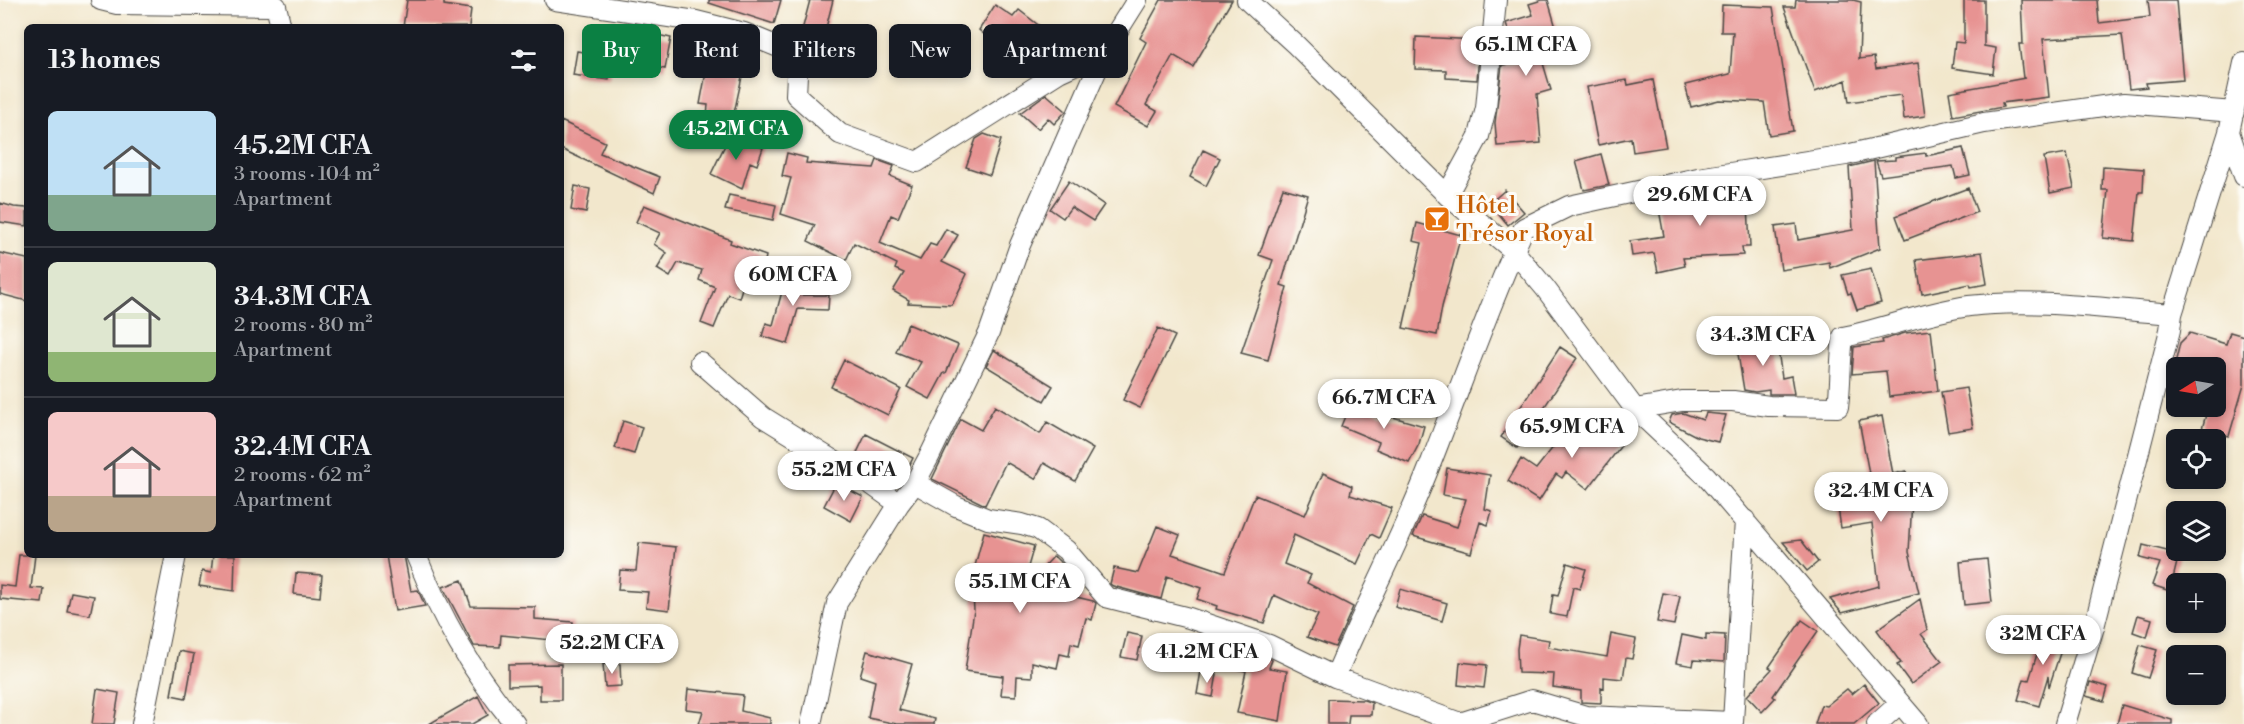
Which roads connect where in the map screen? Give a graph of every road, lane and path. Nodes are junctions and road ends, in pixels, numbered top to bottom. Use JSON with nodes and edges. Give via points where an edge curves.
{"nodes":[{"id":1,"x":100,"y":0,"type":"edge"},
{"id":2,"x":555,"y":0,"type":"edge"},
{"id":3,"x":1137,"y":0,"type":"edge"},
{"id":4,"x":1247,"y":0,"type":"edge"},
{"id":5,"x":1496,"y":0,"type":"edge"},
{"id":6,"x":277,"y":3,"type":"edge"},
{"id":7,"x":641,"y":7,"type":"edge"},
{"id":8,"x":274,"y":24,"type":"edge"},
{"id":9,"x":280,"y":24,"type":"edge"},
{"id":10,"x":1122,"y":24,"type":"edge"},
{"id":11,"x":2244,"y":63,"type":"edge"},
{"id":12,"x":1050,"y":78,"type":"edge"},
{"id":13,"x":1093,"y":78,"type":"edge"},
{"id":14,"x":2234,"y":112,"type":"junction"},
{"id":15,"x":2229,"y":132,"type":"junction"},
{"id":16,"x":2244,"y":176,"type":"edge"},
{"id":17,"x":1447,"y":195,"type":"junction"},
{"id":18,"x":1514,"y":251,"type":"junction"},
{"id":19,"x":2172,"y":314,"type":"junction"},
{"id":20,"x":700,"y":362,"type":"dead end"},
{"id":21,"x":1635,"y":409,"type":"junction"},
{"id":22,"x":915,"y":483,"type":"junction"},
{"id":23,"x":899,"y":504,"type":"junction"},
{"id":24,"x":1745,"y":520,"type":"junction"},
{"id":25,"x":175,"y":558,"type":"edge"},
{"id":26,"x":417,"y":558,"type":"edge"},
{"id":27,"x":1335,"y":677,"type":"junction"},
{"id":28,"x":1900,"y":703,"type":"junction"},
{"id":29,"x":1736,"y":723,"type":"edge"},
{"id":30,"x":142,"y":724,"type":"edge"},
{"id":31,"x":515,"y":724,"type":"edge"},
{"id":32,"x":810,"y":724,"type":"edge"},
{"id":33,"x":1877,"y":724,"type":"edge"},
{"id":34,"x":1917,"y":724,"type":"edge"},
{"id":35,"x":2065,"y":724,"type":"edge"}],
"edges":[{"from":1,"to":6,"type":"street","via":[[117,4]]},
{"from":2,"to":7,"type":"street"},
{"from":3,"to":10,"type":"street"},
{"from":4,"to":17,"type":"street"},
{"from":5,"to":17,"type":"street","via":[[1484,117],[1479,136]]},
{"from":6,"to":8,"type":"street"},
{"from":6,"to":9,"type":"street"},
{"from":7,"to":12,"type":"street","via":[[744,33],[798,55],[796,95],[840,134],[917,162]]},
{"from":11,"to":14,"type":"street"},
{"from":13,"to":22,"type":"street","via":[[1025,235],[989,333]]},
{"from":14,"to":15,"type":"street"},
{"from":14,"to":18,"type":"street","via":[[2124,103],[1984,123],[1846,155],[1698,178],[1569,206],[1524,228]]},
{"from":15,"to":16,"type":"street"},
{"from":15,"to":19,"type":"street"},
{"from":17,"to":18,"type":"street"},
{"from":18,"to":21,"type":"street"},
{"from":18,"to":27,"type":"street","via":[[1408,519]]},
{"from":19,"to":21,"type":"street","via":[[2047,304],[1966,306],[1843,337],[1838,406],[1682,401]]},
{"from":19,"to":35,"type":"street","via":[[2097,616]]},
{"from":20,"to":23,"type":"street","via":[[763,417]]},
{"from":21,"to":24,"type":"street","via":[[1706,476]]},
{"from":22,"to":23,"type":"street"},
{"from":22,"to":27,"type":"street","via":[[988,519],[1038,529],[1066,550],[1106,597],[1189,618],[1269,645]]},
{"from":23,"to":32,"type":"street","via":[[837,603]]},
{"from":24,"to":28,"type":"street"},
{"from":24,"to":29,"type":"street"},
{"from":25,"to":30,"type":"street"},
{"from":26,"to":31,"type":"street","via":[[453,636]]},
{"from":27,"to":29,"type":"street","via":[[1460,723],[1532,700],[1586,716]]},
{"from":28,"to":33,"type":"street"},
{"from":28,"to":34,"type":"street"}]}
